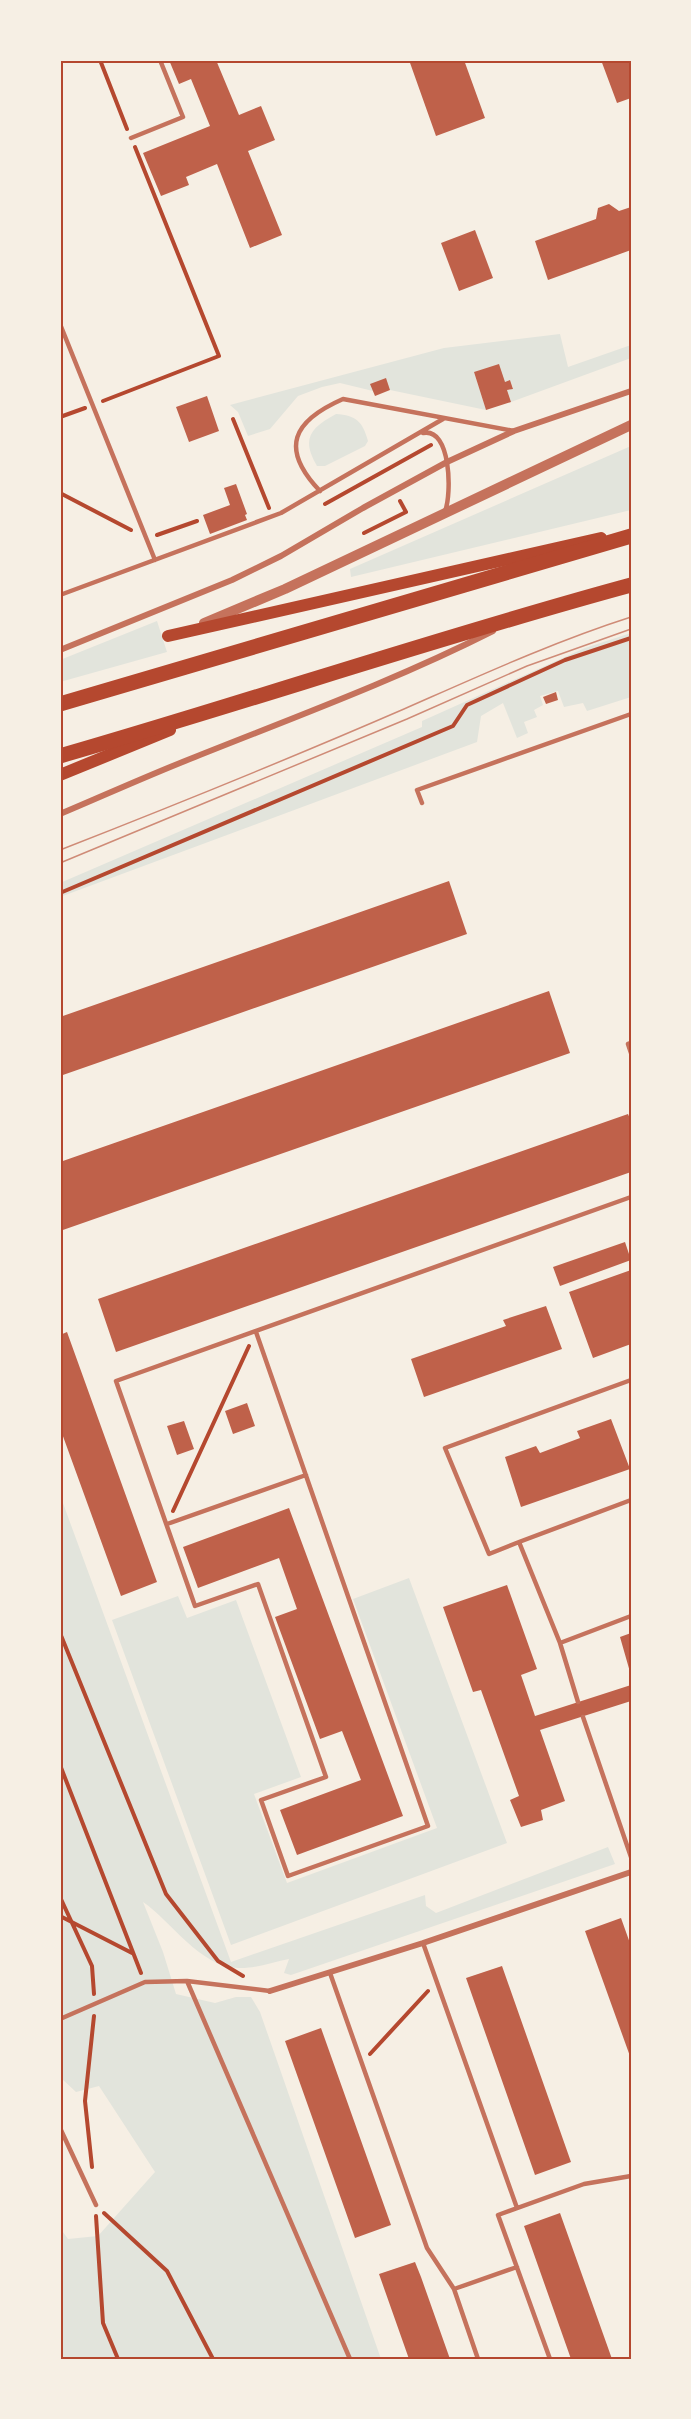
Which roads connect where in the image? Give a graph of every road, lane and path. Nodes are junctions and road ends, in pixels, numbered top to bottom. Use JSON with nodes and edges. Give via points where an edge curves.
{"nodes":[{"id":1,"x":100,"y":60,"type":"edge"},
{"id":2,"x":160,"y":60,"type":"edge"},
{"id":3,"x":131,"y":138,"type":"junction"},
{"id":4,"x":60,"y":324,"type":"edge"},
{"id":5,"x":631,"y":391,"type":"edge"},
{"id":6,"x":93,"y":405,"type":"junction"},
{"id":7,"x":60,"y":417,"type":"edge"},
{"id":8,"x":443,"y":419,"type":"junction"},
{"id":9,"x":631,"y":425,"type":"edge"},
{"id":10,"x":514,"y":431,"type":"junction"},
{"id":11,"x":417,"y":434,"type":"junction"},
{"id":12,"x":447,"y":462,"type":"junction"},
{"id":13,"x":320,"y":491,"type":"junction"},
{"id":14,"x":401,"y":503,"type":"dead end"},
{"id":15,"x":406,"y":512,"type":"dead end"},
{"id":16,"x":444,"y":513,"type":"junction"},
{"id":17,"x":631,"y":531,"type":"edge"},
{"id":18,"x":631,"y":536,"type":"edge"},
{"id":19,"x":155,"y":560,"type":"junction"},
{"id":20,"x":631,"y":585,"type":"edge"},
{"id":21,"x":60,"y":595,"type":"edge"},
{"id":22,"x":529,"y":613,"type":"junction"},
{"id":23,"x":168,"y":636,"type":"joint"},
{"id":24,"x":631,"y":638,"type":"edge"},
{"id":25,"x":60,"y":650,"type":"edge"},
{"id":26,"x":60,"y":704,"type":"edge"},
{"id":27,"x":213,"y":712,"type":"junction"},
{"id":28,"x":631,"y":714,"type":"edge"},
{"id":29,"x":60,"y":756,"type":"edge"},
{"id":30,"x":60,"y":775,"type":"edge"},
{"id":31,"x":422,"y":803,"type":"dead end"},
{"id":32,"x":60,"y":814,"type":"edge"},
{"id":33,"x":60,"y":893,"type":"edge"},
{"id":34,"x":631,"y":1043,"type":"edge"},
{"id":35,"x":631,"y":1053,"type":"edge"},
{"id":36,"x":631,"y":1197,"type":"edge"},
{"id":37,"x":256,"y":1332,"type":"junction"},
{"id":38,"x":631,"y":1380,"type":"edge"},
{"id":39,"x":306,"y":1475,"type":"junction"},
{"id":40,"x":631,"y":1500,"type":"edge"},
{"id":41,"x":166,"y":1524,"type":"junction"},
{"id":42,"x":519,"y":1542,"type":"junction"},
{"id":43,"x":631,"y":1616,"type":"edge"},
{"id":44,"x":60,"y":1633,"type":"edge"},
{"id":45,"x":560,"y":1643,"type":"junction"},
{"id":46,"x":578,"y":1702,"type":"dead end"},
{"id":47,"x":583,"y":1717,"type":"dead end"},
{"id":48,"x":60,"y":1765,"type":"edge"},
{"id":49,"x":631,"y":1857,"type":"edge"},
{"id":50,"x":631,"y":1872,"type":"edge"},
{"id":51,"x":60,"y":1897,"type":"edge"},
{"id":52,"x":60,"y":1916,"type":"edge"},
{"id":53,"x":71,"y":1921,"type":"junction"},
{"id":54,"x":423,"y":1943,"type":"junction"},
{"id":55,"x":133,"y":1953,"type":"junction"},
{"id":56,"x":330,"y":1973,"type":"junction"},
{"id":57,"x":187,"y":1981,"type":"junction"},
{"id":58,"x":145,"y":1982,"type":"junction"},
{"id":59,"x":437,"y":1982,"type":"junction"},
{"id":60,"x":270,"y":1991,"type":"junction"},
{"id":61,"x":95,"y":2005,"type":"junction"},
{"id":62,"x":60,"y":2019,"type":"edge"},
{"id":63,"x":362,"y":2063,"type":"junction"},
{"id":64,"x":60,"y":2128,"type":"edge"},
{"id":65,"x":92,"y":2171,"type":"dead end"},
{"id":66,"x":631,"y":2176,"type":"edge"},
{"id":67,"x":96,"y":2205,"type":"junction"},
{"id":68,"x":517,"y":2208,"type":"junction"},
{"id":69,"x":517,"y":2267,"type":"junction"},
{"id":70,"x":454,"y":2289,"type":"junction"},
{"id":71,"x":118,"y":2359,"type":"edge"},
{"id":72,"x":213,"y":2359,"type":"edge"},
{"id":73,"x":350,"y":2359,"type":"edge"},
{"id":74,"x":478,"y":2359,"type":"edge"},
{"id":75,"x":550,"y":2359,"type":"edge"}],
"edges":[{"from":1,"to":3,"type":"path"},
{"from":2,"to":3,"type":"lane","via":[[183,117]]},
{"from":3,"to":6,"type":"path","via":[[219,356]]},
{"from":4,"to":6,"type":"lane"},
{"from":5,"to":10,"type":"street"},
{"from":6,"to":7,"type":"path"},
{"from":6,"to":19,"type":"lane"},
{"from":8,"to":10,"type":"lane"},
{"from":8,"to":11,"type":"lane"},
{"from":8,"to":13,"type":"lane","via":[[343,399],[321,409],[303,424],[296,445],[305,475]]},
{"from":9,"to":16,"type":"street"},
{"from":10,"to":12,"type":"street"},
{"from":11,"to":12,"type":"lane","via":[[435,434]]},
{"from":11,"to":13,"type":"lane"},
{"from":12,"to":16,"type":"lane","via":[[450,500]]},
{"from":12,"to":25,"type":"street","via":[[232,580]]},
{"from":13,"to":19,"type":"lane","via":[[272,516]]},
{"from":14,"to":15,"type":"path"},
{"from":16,"to":23,"type":"street","via":[[234,612]]},
{"from":17,"to":23,"type":"main road"},
{"from":18,"to":26,"type":"main road"},
{"from":19,"to":21,"type":"lane"},
{"from":20,"to":22,"type":"main road"},
{"from":22,"to":27,"type":"main road"},
{"from":22,"to":32,"type":"street","via":[[432,662]]},
{"from":24,"to":33,"type":"path","via":[[565,660],[467,705],[453,726]]},
{"from":27,"to":29,"type":"main road"},
{"from":27,"to":30,"type":"main road"},
{"from":28,"to":31,"type":"lane","via":[[417,790]]},
{"from":34,"to":35,"type":"lane"},
{"from":36,"to":37,"type":"lane"},
{"from":37,"to":39,"type":"lane"},
{"from":37,"to":41,"type":"path"},
{"from":37,"to":41,"type":"lane","via":[[116,1381]]},
{"from":38,"to":42,"type":"lane","via":[[444,1448],[489,1554]]},
{"from":39,"to":41,"type":"lane"},
{"from":39,"to":41,"type":"lane","via":[[428,1826],[288,1876],[261,1800],[326,1777],[258,1584],[195,1606]]},
{"from":40,"to":42,"type":"lane"},
{"from":42,"to":45,"type":"lane"},
{"from":43,"to":45,"type":"lane"},
{"from":44,"to":60,"type":"path","via":[[166,1894],[218,1961]]},
{"from":45,"to":46,"type":"lane"},
{"from":47,"to":49,"type":"lane"},
{"from":48,"to":55,"type":"path"},
{"from":50,"to":54,"type":"street"},
{"from":51,"to":53,"type":"path"},
{"from":52,"to":53,"type":"path"},
{"from":53,"to":55,"type":"path"},
{"from":53,"to":61,"type":"path","via":[[92,1966]]},
{"from":54,"to":56,"type":"street"},
{"from":54,"to":59,"type":"lane"},
{"from":55,"to":58,"type":"path"},
{"from":56,"to":60,"type":"street"},
{"from":56,"to":63,"type":"lane"},
{"from":57,"to":58,"type":"lane"},
{"from":57,"to":60,"type":"lane"},
{"from":57,"to":73,"type":"lane"},
{"from":58,"to":61,"type":"lane"},
{"from":59,"to":63,"type":"path"},
{"from":59,"to":68,"type":"lane"},
{"from":61,"to":62,"type":"lane"},
{"from":61,"to":65,"type":"path","via":[[86,2101]]},
{"from":63,"to":70,"type":"lane","via":[[427,2248]]},
{"from":64,"to":67,"type":"lane"},
{"from":66,"to":68,"type":"lane","via":[[584,2184]]},
{"from":67,"to":71,"type":"path","via":[[103,2323]]},
{"from":67,"to":72,"type":"path","via":[[167,2271]]},
{"from":68,"to":69,"type":"lane","via":[[498,2215]]},
{"from":69,"to":70,"type":"lane"},
{"from":69,"to":75,"type":"lane"},
{"from":70,"to":74,"type":"lane"}]}
